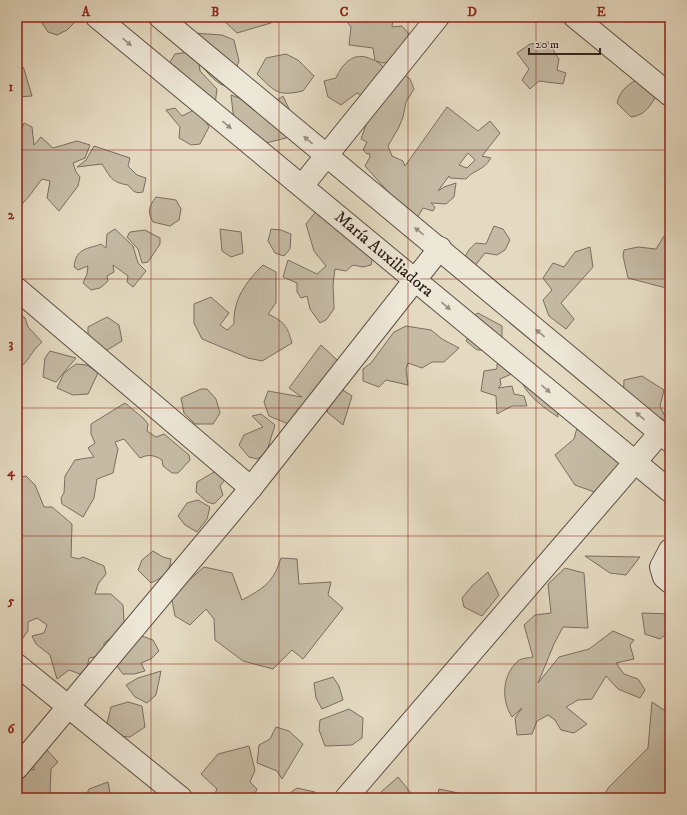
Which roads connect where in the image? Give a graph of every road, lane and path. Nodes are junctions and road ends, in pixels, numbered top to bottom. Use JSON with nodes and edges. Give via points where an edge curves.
{"nodes":[{"id":1,"x":97,"y":17,"type":"edge"},
{"id":2,"x":160,"y":17,"type":"edge"},
{"id":3,"x":438,"y":17,"type":"edge"},
{"id":4,"x":575,"y":17,"type":"edge"},
{"id":5,"x":670,"y":95,"type":"edge"},
{"id":6,"x":326,"y":156,"type":"junction"},
{"id":7,"x":302,"y":186,"type":"junction"},
{"id":8,"x":440,"y":248,"type":"junction"},
{"id":9,"x":414,"y":280,"type":"junction"},
{"id":10,"x":17,"y":289,"type":"edge"},
{"id":11,"x":665,"y":437,"type":"edge"},
{"id":12,"x":635,"y":463,"type":"junction"},
{"id":13,"x":251,"y":488,"type":"junction"},
{"id":14,"x":670,"y":491,"type":"edge"},
{"id":15,"x":670,"y":550,"type":"edge"},
{"id":16,"x":667,"y":579,"type":"edge"},
{"id":17,"x":17,"y":665,"type":"edge"},
{"id":18,"x":68,"y":707,"type":"junction"},
{"id":19,"x":17,"y":768,"type":"edge"},
{"id":20,"x":181,"y":798,"type":"edge"},
{"id":21,"x":346,"y":798,"type":"edge"}],
"edges":[{"from":1,"to":7,"type":"street","name":"María Auxiliadora","one_way":true},
{"from":6,"to":2,"type":"street","one_way":true},
{"from":3,"to":6,"type":"street"},
{"from":4,"to":5,"type":"street"},
{"from":6,"to":7,"type":"street"},
{"from":8,"to":6,"type":"street","one_way":true},
{"from":7,"to":9,"type":"street","name":"María Auxiliadora"},
{"from":8,"to":9,"type":"street"},
{"from":11,"to":8,"type":"street","one_way":true},
{"from":9,"to":12,"type":"street","name":"María Auxiliadora","one_way":true},
{"from":9,"to":13,"type":"street"},
{"from":10,"to":13,"type":"street"},
{"from":11,"to":12,"type":"street"},
{"from":12,"to":14,"type":"street","name":"María Auxiliadora"},
{"from":12,"to":21,"type":"street"},
{"from":13,"to":18,"type":"street"},
{"from":15,"to":16,"type":"street","via":[[661,567]]},
{"from":17,"to":18,"type":"street"},
{"from":18,"to":19,"type":"street"},
{"from":18,"to":20,"type":"street"}]}
